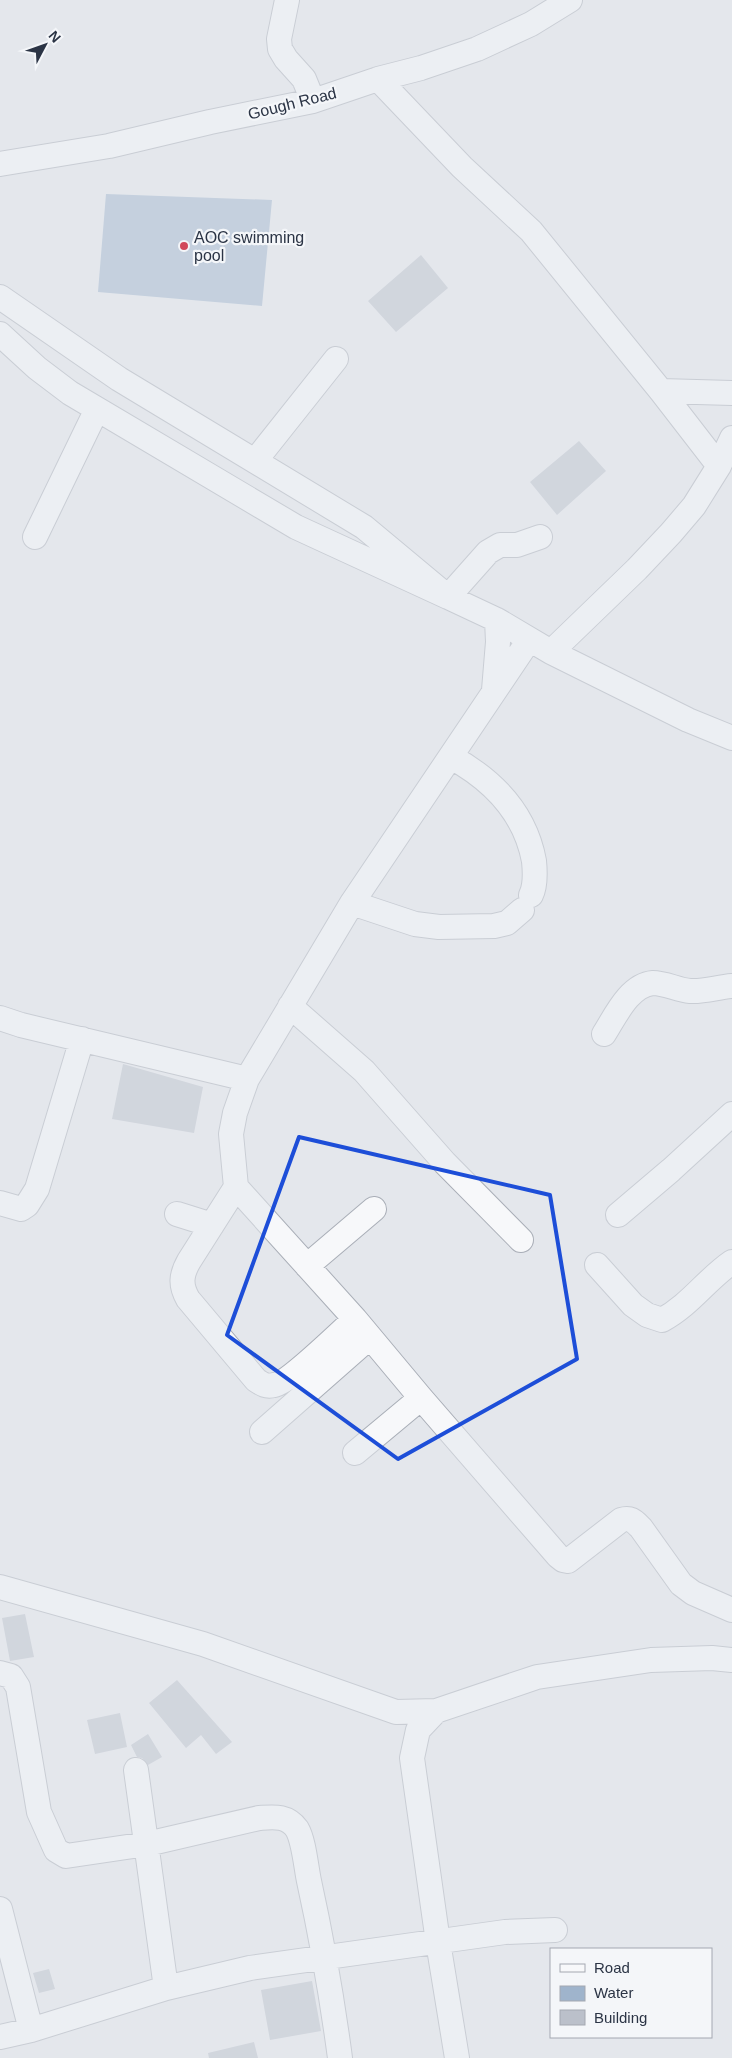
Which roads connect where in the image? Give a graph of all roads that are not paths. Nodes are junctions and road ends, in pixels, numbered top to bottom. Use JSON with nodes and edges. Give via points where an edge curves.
{"nodes":[{"id":1,"x":287,"y":0,"type":"edge"},
{"id":2,"x":570,"y":0,"type":"edge"},
{"id":3,"x":378,"y":79,"type":"junction"},
{"id":4,"x":313,"y":101,"type":"junction"},
{"id":5,"x":0,"y":164,"type":"edge"},
{"id":6,"x":0,"y":297,"type":"edge"},
{"id":7,"x":0,"y":334,"type":"edge"},
{"id":8,"x":336,"y":359,"type":"dead end"},
{"id":9,"x":661,"y":391,"type":"junction"},
{"id":10,"x":732,"y":393,"type":"edge"},
{"id":11,"x":97,"y":409,"type":"junction"},
{"id":12,"x":732,"y":438,"type":"edge"},
{"id":13,"x":255,"y":461,"type":"junction"},
{"id":14,"x":719,"y":466,"type":"junction"},
{"id":15,"x":35,"y":536,"type":"dead end"},
{"id":16,"x":540,"y":537,"type":"dead end"},
{"id":17,"x":448,"y":597,"type":"junction"},
{"id":18,"x":497,"y":620,"type":"junction"},
{"id":19,"x":529,"y":640,"type":"junction"},
{"id":20,"x":551,"y":652,"type":"junction"},
{"id":21,"x":494,"y":692,"type":"junction"},
{"id":22,"x":732,"y":738,"type":"edge"},
{"id":23,"x":451,"y":757,"type":"junction"},
{"id":24,"x":352,"y":903,"type":"junction"},
{"id":25,"x":732,"y":986,"type":"edge"},
{"id":26,"x":290,"y":1006,"type":"junction"},
{"id":27,"x":0,"y":1018,"type":"edge"},
{"id":28,"x":604,"y":1034,"type":"dead end"},
{"id":29,"x":82,"y":1039,"type":"junction"},
{"id":30,"x":247,"y":1079,"type":"junction"},
{"id":31,"x":732,"y":1114,"type":"edge"},
{"id":32,"x":236,"y":1187,"type":"junction"},
{"id":33,"x":0,"y":1203,"type":"edge"},
{"id":34,"x":374,"y":1209,"type":"dead end"},
{"id":35,"x":177,"y":1214,"type":"dead end"},
{"id":36,"x":618,"y":1215,"type":"dead end"},
{"id":37,"x":212,"y":1225,"type":"junction"},
{"id":38,"x":521,"y":1240,"type":"dead end"},
{"id":39,"x":732,"y":1262,"type":"edge"},
{"id":40,"x":597,"y":1265,"type":"dead end"},
{"id":41,"x":307,"y":1266,"type":"junction"},
{"id":42,"x":355,"y":1319,"type":"junction"},
{"id":43,"x":370,"y":1337,"type":"junction"},
{"id":44,"x":420,"y":1398,"type":"junction"},
{"id":45,"x":262,"y":1432,"type":"dead end"},
{"id":46,"x":355,"y":1453,"type":"dead end"},
{"id":47,"x":0,"y":1587,"type":"edge"},
{"id":48,"x":732,"y":1610,"type":"edge"},
{"id":49,"x":732,"y":1660,"type":"edge"},
{"id":50,"x":0,"y":1673,"type":"edge"},
{"id":51,"x":436,"y":1711,"type":"junction"},
{"id":52,"x":136,"y":1770,"type":"dead end"},
{"id":53,"x":147,"y":1844,"type":"junction"},
{"id":54,"x":0,"y":1910,"type":"edge"},
{"id":55,"x":554,"y":1930,"type":"dead end"},
{"id":56,"x":438,"y":1942,"type":"junction"},
{"id":57,"x":326,"y":1958,"type":"junction"},
{"id":58,"x":166,"y":1988,"type":"junction"},
{"id":59,"x":31,"y":2030,"type":"junction"},
{"id":60,"x":0,"y":2037,"type":"edge"},
{"id":61,"x":340,"y":2058,"type":"edge"},
{"id":62,"x":457,"y":2058,"type":"edge"}],
"edges":[{"from":1,"to":4,"type":"street","via":[[280,48],[304,79]]},
{"from":2,"to":3,"type":"street","name":"Gough Road","via":[[531,24],[477,50]]},
{"from":3,"to":4,"type":"street","name":"Gough Road"},
{"from":3,"to":9,"type":"street","via":[[462,167],[531,231]]},
{"from":4,"to":5,"type":"street","name":"Gough Road","via":[[109,146]]},
{"from":6,"to":13,"type":"street","via":[[119,379]]},
{"from":7,"to":11,"type":"street","via":[[37,368]]},
{"from":8,"to":13,"type":"street"},
{"from":9,"to":10,"type":"street"},
{"from":9,"to":14,"type":"street"},
{"from":11,"to":15,"type":"street"},
{"from":11,"to":17,"type":"street","via":[[296,527]]},
{"from":12,"to":14,"type":"street"},
{"from":13,"to":17,"type":"street","via":[[364,526]]},
{"from":14,"to":20,"type":"street","via":[[694,506],[671,533]]},
{"from":16,"to":17,"type":"street","via":[[517,545],[500,545],[488,552]]},
{"from":17,"to":18,"type":"street"},
{"from":18,"to":19,"type":"street"},
{"from":18,"to":21,"type":"street"},
{"from":19,"to":20,"type":"street"},
{"from":19,"to":21,"type":"street"},
{"from":20,"to":22,"type":"street","via":[[688,720]]},
{"from":21,"to":23,"type":"street"},
{"from":23,"to":24,"type":"street"},
{"from":23,"to":24,"type":"street","via":[[497,788],[520,820],[531,847],[534,866],[534,884],[526,902],[507,923],[439,927],[415,924]]},
{"from":24,"to":26,"type":"street"},
{"from":25,"to":28,"type":"street","via":[[689,991],[653,983],[645,985],[632,993]]},
{"from":26,"to":30,"type":"street"},
{"from":26,"to":38,"type":"street","via":[[364,1070],[445,1163]]},
{"from":27,"to":29,"type":"street"},
{"from":29,"to":30,"type":"street"},
{"from":29,"to":33,"type":"street","via":[[37,1188],[28,1205],[21,1209]]},
{"from":30,"to":32,"type":"street","via":[[231,1134]]},
{"from":31,"to":36,"type":"street"},
{"from":32,"to":37,"type":"street"},
{"from":32,"to":41,"type":"street"},
{"from":34,"to":41,"type":"street"},
{"from":35,"to":37,"type":"street"},
{"from":37,"to":42,"type":"street","via":[[182,1272],[183,1290],[256,1380],[272,1386],[288,1379]]},
{"from":39,"to":40,"type":"street","via":[[662,1320],[633,1305]]},
{"from":41,"to":42,"type":"street"},
{"from":42,"to":43,"type":"street"},
{"from":43,"to":44,"type":"street"},
{"from":43,"to":45,"type":"street"},
{"from":44,"to":46,"type":"street"},
{"from":44,"to":48,"type":"street","via":[[563,1560],[571,1560],[621,1520],[628,1518],[641,1528],[681,1584],[693,1593]]},
{"from":47,"to":51,"type":"street","via":[[203,1644],[396,1712]]},
{"from":49,"to":51,"type":"street","via":[[651,1660],[537,1677]]},
{"from":50,"to":53,"type":"street","via":[[11,1676],[18,1687],[39,1812],[56,1850],[66,1856]]},
{"from":51,"to":56,"type":"street","via":[[418,1730],[412,1758]]},
{"from":52,"to":53,"type":"street"},
{"from":53,"to":57,"type":"street","via":[[259,1818],[278,1816],[290,1821],[298,1830]]},
{"from":53,"to":58,"type":"street"},
{"from":54,"to":59,"type":"street"},
{"from":55,"to":56,"type":"street","via":[[505,1932]]},
{"from":56,"to":57,"type":"street"},
{"from":56,"to":62,"type":"street"},
{"from":57,"to":58,"type":"street","via":[[250,1968]]},
{"from":57,"to":61,"type":"street"},
{"from":58,"to":59,"type":"street"},
{"from":59,"to":60,"type":"street"}]}
